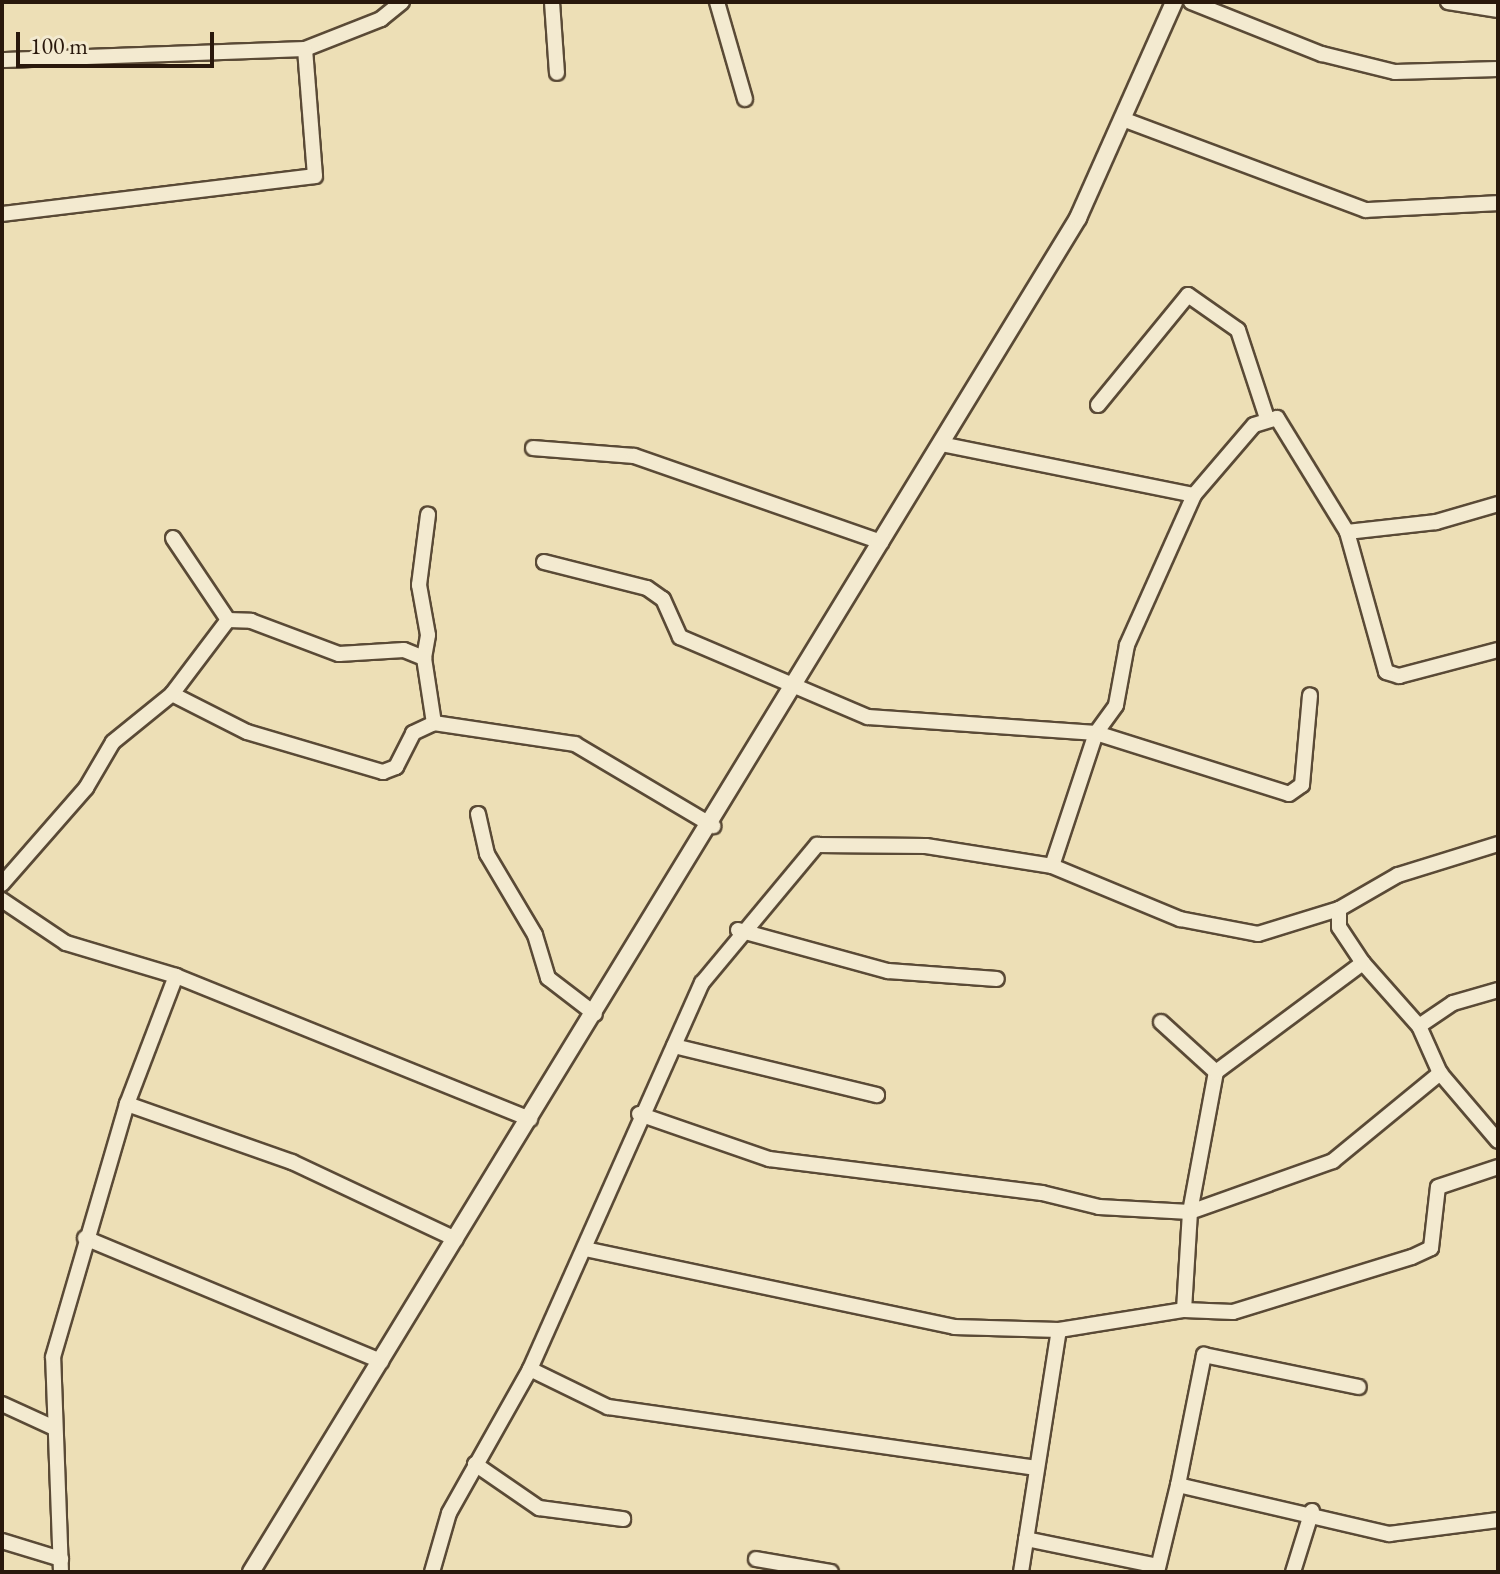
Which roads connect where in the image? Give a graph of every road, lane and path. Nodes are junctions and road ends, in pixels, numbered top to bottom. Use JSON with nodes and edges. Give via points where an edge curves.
{"nodes":[{"id":1,"x":402,"y":2,"type":"edge"},
{"id":2,"x":552,"y":2,"type":"edge"},
{"id":3,"x":717,"y":2,"type":"edge"},
{"id":4,"x":1174,"y":2,"type":"edge"},
{"id":5,"x":1191,"y":2,"type":"edge"},
{"id":6,"x":1448,"y":2,"type":"edge"},
{"id":7,"x":1498,"y":10,"type":"edge"},
{"id":8,"x":305,"y":49,"type":"junction"},
{"id":9,"x":2,"y":60,"type":"edge"},
{"id":10,"x":1498,"y":69,"type":"edge"},
{"id":11,"x":557,"y":73,"type":"dead end"},
{"id":12,"x":745,"y":99,"type":"dead end"},
{"id":13,"x":1125,"y":120,"type":"junction"},
{"id":14,"x":1498,"y":203,"type":"edge"},
{"id":15,"x":2,"y":214,"type":"edge"},
{"id":16,"x":1098,"y":405,"type":"dead end"},
{"id":17,"x":1267,"y":418,"type":"junction"},
{"id":18,"x":941,"y":444,"type":"junction"},
{"id":19,"x":533,"y":448,"type":"dead end"},
{"id":20,"x":1194,"y":495,"type":"junction"},
{"id":21,"x":1498,"y":504,"type":"edge"},
{"id":22,"x":428,"y":515,"type":"dead end"},
{"id":23,"x":1347,"y":532,"type":"junction"},
{"id":24,"x":173,"y":538,"type":"dead end"},
{"id":25,"x":881,"y":542,"type":"junction"},
{"id":26,"x":544,"y":562,"type":"dead end"},
{"id":27,"x":228,"y":620,"type":"junction"},
{"id":28,"x":1498,"y":650,"type":"edge"},
{"id":29,"x":424,"y":658,"type":"junction"},
{"id":30,"x":790,"y":686,"type":"junction"},
{"id":31,"x":172,"y":694,"type":"junction"},
{"id":32,"x":1310,"y":695,"type":"dead end"},
{"id":33,"x":434,"y":723,"type":"junction"},
{"id":34,"x":1096,"y":733,"type":"junction"},
{"id":35,"x":478,"y":814,"type":"dead end"},
{"id":36,"x":713,"y":826,"type":"junction"},
{"id":37,"x":1498,"y":844,"type":"edge"},
{"id":38,"x":1052,"y":866,"type":"junction"},
{"id":39,"x":2,"y":884,"type":"edge"},
{"id":40,"x":2,"y":900,"type":"edge"},
{"id":41,"x":1339,"y":909,"type":"junction"},
{"id":42,"x":738,"y":930,"type":"junction"},
{"id":43,"x":1363,"y":963,"type":"junction"},
{"id":44,"x":176,"y":976,"type":"junction"},
{"id":45,"x":997,"y":979,"type":"dead end"},
{"id":46,"x":1498,"y":990,"type":"edge"},
{"id":47,"x":595,"y":1014,"type":"junction"},
{"id":48,"x":1161,"y":1022,"type":"dead end"},
{"id":49,"x":1419,"y":1026,"type":"junction"},
{"id":50,"x":674,"y":1046,"type":"junction"},
{"id":51,"x":1216,"y":1072,"type":"junction"},
{"id":52,"x":1440,"y":1073,"type":"junction"},
{"id":53,"x":877,"y":1095,"type":"dead end"},
{"id":54,"x":127,"y":1104,"type":"junction"},
{"id":55,"x":639,"y":1114,"type":"junction"},
{"id":56,"x":530,"y":1119,"type":"junction"},
{"id":57,"x":1498,"y":1141,"type":"edge"},
{"id":58,"x":1498,"y":1167,"type":"edge"},
{"id":59,"x":1190,"y":1212,"type":"junction"},
{"id":60,"x":85,"y":1238,"type":"junction"},
{"id":61,"x":456,"y":1239,"type":"junction"},
{"id":62,"x":585,"y":1249,"type":"junction"},
{"id":63,"x":1184,"y":1310,"type":"junction"},
{"id":64,"x":1059,"y":1330,"type":"junction"},
{"id":65,"x":381,"y":1361,"type":"junction"},
{"id":66,"x":530,"y":1369,"type":"junction"},
{"id":67,"x":1359,"y":1387,"type":"dead end"},
{"id":68,"x":2,"y":1404,"type":"edge"},
{"id":69,"x":52,"y":1427,"type":"junction"},
{"id":70,"x":475,"y":1464,"type":"junction"},
{"id":71,"x":1037,"y":1468,"type":"junction"},
{"id":72,"x":1178,"y":1485,"type":"junction"},
{"id":73,"x":1312,"y":1511,"type":"junction"},
{"id":74,"x":623,"y":1519,"type":"dead end"},
{"id":75,"x":1498,"y":1520,"type":"edge"},
{"id":76,"x":1026,"y":1539,"type":"junction"},
{"id":77,"x":2,"y":1541,"type":"edge"},
{"id":78,"x":756,"y":1559,"type":"dead end"},
{"id":79,"x":61,"y":1566,"type":"edge"},
{"id":80,"x":1157,"y":1569,"type":"edge"},
{"id":81,"x":251,"y":1572,"type":"edge"},
{"id":82,"x":432,"y":1572,"type":"edge"},
{"id":83,"x":831,"y":1572,"type":"edge"},
{"id":84,"x":1021,"y":1572,"type":"edge"},
{"id":85,"x":1293,"y":1572,"type":"edge"}],
"edges":[{"from":1,"to":8,"type":"street","via":[[381,19]]},
{"from":2,"to":11,"type":"street"},
{"from":3,"to":12,"type":"street"},
{"from":4,"to":13,"type":"street"},
{"from":5,"to":10,"type":"street","via":[[1322,54],[1395,72]]},
{"from":6,"to":7,"type":"street"},
{"from":8,"to":9,"type":"street"},
{"from":8,"to":15,"type":"street","via":[[315,176]]},
{"from":13,"to":14,"type":"street","via":[[1366,210]]},
{"from":13,"to":18,"type":"street","via":[[1078,218]]},
{"from":16,"to":17,"type":"street","via":[[1188,295],[1238,330]]},
{"from":17,"to":20,"type":"street"},
{"from":17,"to":23,"type":"street","via":[[1283,425]]},
{"from":18,"to":20,"type":"street"},
{"from":18,"to":25,"type":"street"},
{"from":19,"to":25,"type":"street","via":[[634,456]]},
{"from":20,"to":34,"type":"street","via":[[1127,645],[1116,705]]},
{"from":21,"to":23,"type":"street","via":[[1436,522]]},
{"from":22,"to":29,"type":"street","via":[[419,585],[428,635]]},
{"from":23,"to":28,"type":"street","via":[[1386,672],[1399,676]]},
{"from":24,"to":27,"type":"street"},
{"from":25,"to":30,"type":"street"},
{"from":26,"to":30,"type":"street","via":[[647,588],[663,599],[680,637]]},
{"from":27,"to":29,"type":"street","via":[[251,621],[339,654],[404,650]]},
{"from":27,"to":31,"type":"street"},
{"from":29,"to":33,"type":"street"},
{"from":30,"to":34,"type":"street","via":[[868,717]]},
{"from":30,"to":36,"type":"street"},
{"from":31,"to":33,"type":"street","via":[[293,749],[383,772],[396,767],[413,733]]},
{"from":31,"to":39,"type":"street","via":[[113,742],[86,788]]},
{"from":32,"to":34,"type":"street","via":[[1297,793]]},
{"from":33,"to":36,"type":"street","via":[[575,744]]},
{"from":34,"to":38,"type":"street"},
{"from":35,"to":47,"type":"street","via":[[487,854],[535,935],[548,978]]},
{"from":36,"to":47,"type":"street"},
{"from":37,"to":41,"type":"street","via":[[1398,875]]},
{"from":38,"to":41,"type":"street","via":[[1180,919],[1231,930],[1258,934]]},
{"from":38,"to":42,"type":"street","via":[[926,846],[817,845]]},
{"from":40,"to":44,"type":"street","via":[[66,943]]},
{"from":41,"to":43,"type":"street","via":[[1339,927]]},
{"from":42,"to":45,"type":"street","via":[[888,971]]},
{"from":42,"to":50,"type":"street","via":[[702,983]]},
{"from":43,"to":49,"type":"street"},
{"from":43,"to":51,"type":"street"},
{"from":44,"to":54,"type":"street"},
{"from":44,"to":56,"type":"street"},
{"from":46,"to":49,"type":"street","via":[[1453,1003]]},
{"from":47,"to":56,"type":"street"},
{"from":48,"to":51,"type":"street"},
{"from":49,"to":52,"type":"street"},
{"from":50,"to":53,"type":"street"},
{"from":50,"to":55,"type":"street"},
{"from":51,"to":59,"type":"street"},
{"from":52,"to":57,"type":"street"},
{"from":52,"to":59,"type":"street","via":[[1333,1161]]},
{"from":54,"to":60,"type":"street"},
{"from":54,"to":61,"type":"street","via":[[292,1162]]},
{"from":55,"to":59,"type":"street","via":[[769,1159],[1042,1193],[1099,1207]]},
{"from":55,"to":62,"type":"street"},
{"from":56,"to":61,"type":"street"},
{"from":58,"to":63,"type":"street","via":[[1438,1187],[1431,1248],[1233,1312]]},
{"from":59,"to":63,"type":"street"},
{"from":60,"to":65,"type":"street"},
{"from":60,"to":69,"type":"street","via":[[53,1357]]},
{"from":61,"to":65,"type":"street"},
{"from":62,"to":64,"type":"street","via":[[954,1327]]},
{"from":62,"to":66,"type":"street"},
{"from":63,"to":64,"type":"street"},
{"from":64,"to":71,"type":"street"},
{"from":65,"to":81,"type":"street"},
{"from":66,"to":70,"type":"street"},
{"from":66,"to":71,"type":"street","via":[[608,1407]]},
{"from":67,"to":72,"type":"street","via":[[1204,1355]]},
{"from":68,"to":69,"type":"street"},
{"from":69,"to":79,"type":"street"},
{"from":70,"to":74,"type":"street","via":[[539,1508]]},
{"from":70,"to":82,"type":"street"},
{"from":71,"to":76,"type":"street"},
{"from":72,"to":73,"type":"street"},
{"from":72,"to":80,"type":"street"},
{"from":73,"to":75,"type":"street","via":[[1389,1534]]},
{"from":73,"to":85,"type":"street"},
{"from":76,"to":80,"type":"street"},
{"from":76,"to":84,"type":"street"},
{"from":77,"to":79,"type":"street"},
{"from":78,"to":83,"type":"street"}]}
